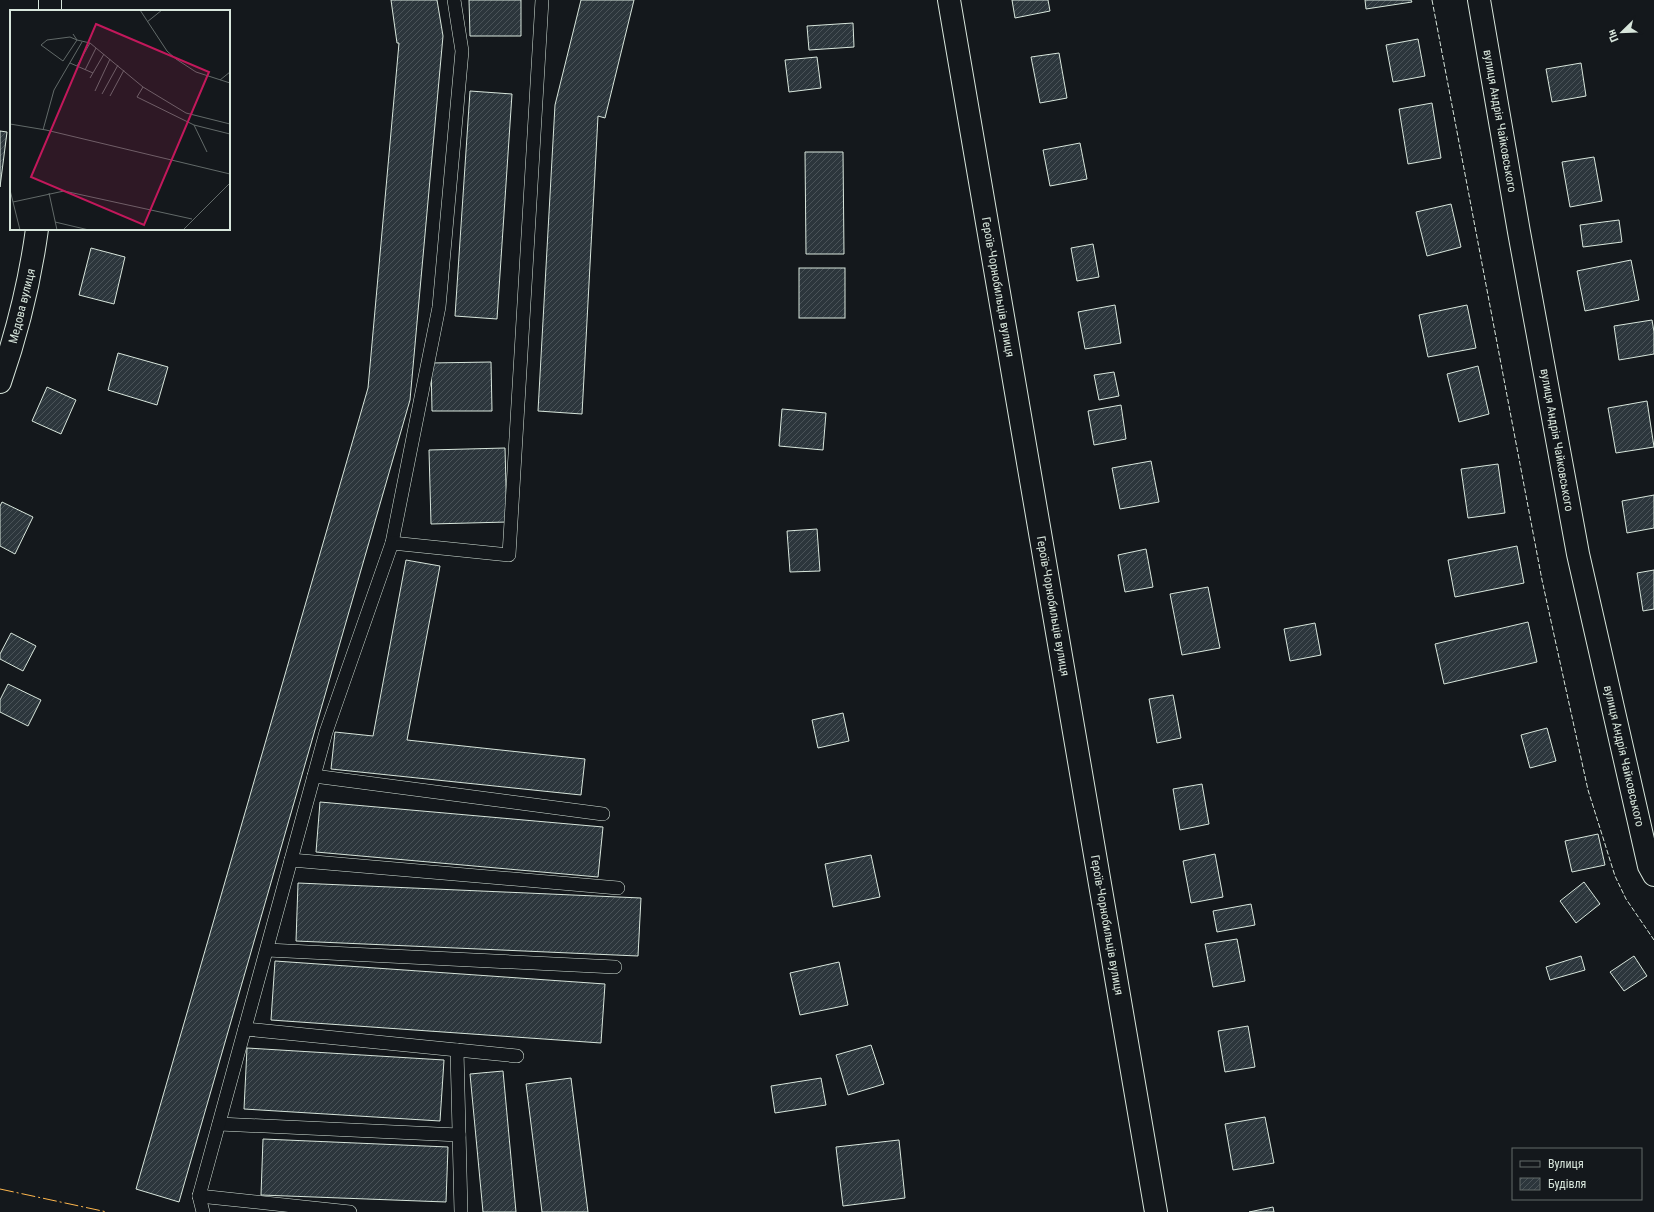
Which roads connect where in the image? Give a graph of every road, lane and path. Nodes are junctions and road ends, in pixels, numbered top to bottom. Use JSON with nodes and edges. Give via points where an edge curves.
{"nodes":[{"id":1,"x":454,"y":0,"type":"edge"},
{"id":2,"x":542,"y":0,"type":"edge"},
{"id":3,"x":950,"y":0,"type":"edge"},
{"id":4,"x":1479,"y":0,"type":"edge"},
{"id":5,"x":37,"y":230,"type":"edge"},
{"id":6,"x":0,"y":382,"type":"edge"},
{"id":7,"x":392,"y":543,"type":"junction"},
{"id":8,"x":314,"y":776,"type":"junction"},
{"id":9,"x":603,"y":814,"type":"dead end"},
{"id":10,"x":291,"y":860,"type":"junction"},
{"id":11,"x":1654,"y":875,"type":"edge"},
{"id":12,"x":618,"y":888,"type":"dead end"},
{"id":13,"x":267,"y":950,"type":"junction"},
{"id":14,"x":615,"y":967,"type":"dead end"},
{"id":15,"x":245,"y":1029,"type":"junction"},
{"id":16,"x":457,"y":1050,"type":"junction"},
{"id":17,"x":517,"y":1056,"type":"dead end"},
{"id":18,"x":219,"y":1124,"type":"junction"},
{"id":19,"x":459,"y":1135,"type":"junction"},
{"id":20,"x":199,"y":1196,"type":"junction"},
{"id":21,"x":203,"y":1212,"type":"edge"},
{"id":22,"x":350,"y":1212,"type":"edge"},
{"id":23,"x":461,"y":1212,"type":"edge"},
{"id":24,"x":1156,"y":1212,"type":"edge"}],
"edges":[{"from":1,"to":7,"type":"lane","via":[[462,51],[439,307]]},
{"from":2,"to":7,"type":"lane","via":[[509,555]]},
{"from":3,"to":24,"type":"street","name":"Героїв-Чорнобильців вулиця"},
{"from":4,"to":11,"type":"street","name":"вулиця Андрія Чайковського","via":[[1578,554],[1649,866]]},
{"from":5,"to":6,"type":"street","name":"Медова вулиця","via":[[34,258],[13,343]]},
{"from":7,"to":8,"type":"lane","via":[[326,732]]},
{"from":8,"to":9,"type":"lane"},
{"from":8,"to":10,"type":"lane"},
{"from":10,"to":12,"type":"lane"},
{"from":10,"to":13,"type":"lane"},
{"from":13,"to":14,"type":"lane"},
{"from":13,"to":15,"type":"lane"},
{"from":15,"to":16,"type":"lane"},
{"from":15,"to":18,"type":"lane"},
{"from":16,"to":17,"type":"lane"},
{"from":16,"to":19,"type":"lane"},
{"from":18,"to":19,"type":"lane"},
{"from":18,"to":20,"type":"lane"},
{"from":19,"to":23,"type":"lane"},
{"from":20,"to":21,"type":"lane"},
{"from":20,"to":22,"type":"lane"}]}
